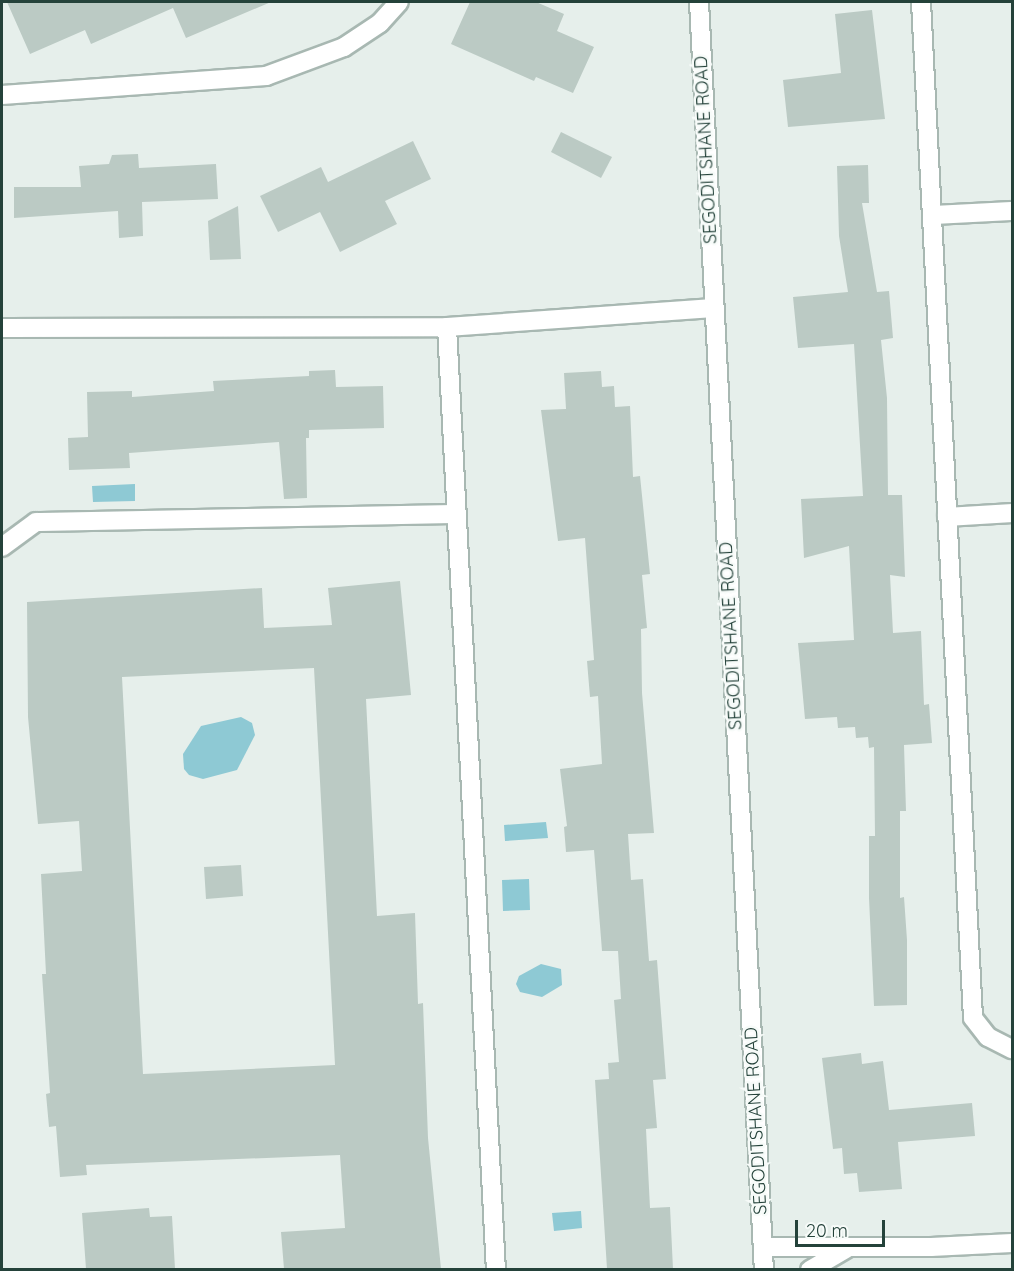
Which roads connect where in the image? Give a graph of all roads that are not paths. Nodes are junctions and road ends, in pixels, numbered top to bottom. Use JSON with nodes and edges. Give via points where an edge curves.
{"nodes":[{"id":1,"x":399,"y":2,"type":"edge"},
{"id":2,"x":699,"y":2,"type":"edge"},
{"id":3,"x":921,"y":2,"type":"edge"},
{"id":4,"x":2,"y":95,"type":"edge"},
{"id":5,"x":1012,"y":211,"type":"edge"},
{"id":6,"x":933,"y":215,"type":"junction"},
{"id":7,"x":713,"y":308,"type":"junction"},
{"id":8,"x":447,"y":327,"type":"junction"},
{"id":9,"x":2,"y":328,"type":"edge"},
{"id":10,"x":1012,"y":513,"type":"edge"},
{"id":11,"x":457,"y":514,"type":"junction"},
{"id":12,"x":947,"y":517,"type":"junction"},
{"id":13,"x":2,"y":547,"type":"edge"},
{"id":14,"x":1012,"y":1049,"type":"edge"},
{"id":15,"x":1012,"y":1243,"type":"edge"},
{"id":16,"x":763,"y":1247,"type":"junction"},
{"id":17,"x":850,"y":1247,"type":"junction"},
{"id":18,"x":496,"y":1269,"type":"edge"},
{"id":19,"x":765,"y":1269,"type":"edge"},
{"id":20,"x":810,"y":1269,"type":"edge"}],
"edges":[{"from":1,"to":4,"type":"street","via":[[380,22],[344,47],[266,76]]},
{"from":2,"to":7,"type":"street","name":"SEGODITSHANE ROAD"},
{"from":3,"to":6,"type":"street"},
{"from":5,"to":6,"type":"street"},
{"from":6,"to":12,"type":"street"},
{"from":7,"to":8,"type":"street"},
{"from":7,"to":16,"type":"street","name":"SEGODITSHANE ROAD"},
{"from":8,"to":9,"type":"street"},
{"from":8,"to":11,"type":"street"},
{"from":10,"to":12,"type":"street"},
{"from":11,"to":13,"type":"street","via":[[36,522]]},
{"from":11,"to":18,"type":"street"},
{"from":12,"to":14,"type":"street","via":[[973,1018],[988,1037]]},
{"from":15,"to":17,"type":"street"},
{"from":16,"to":17,"type":"street"},
{"from":16,"to":19,"type":"street","name":"SEGODITSHANE ROAD"},
{"from":17,"to":20,"type":"street"}]}
